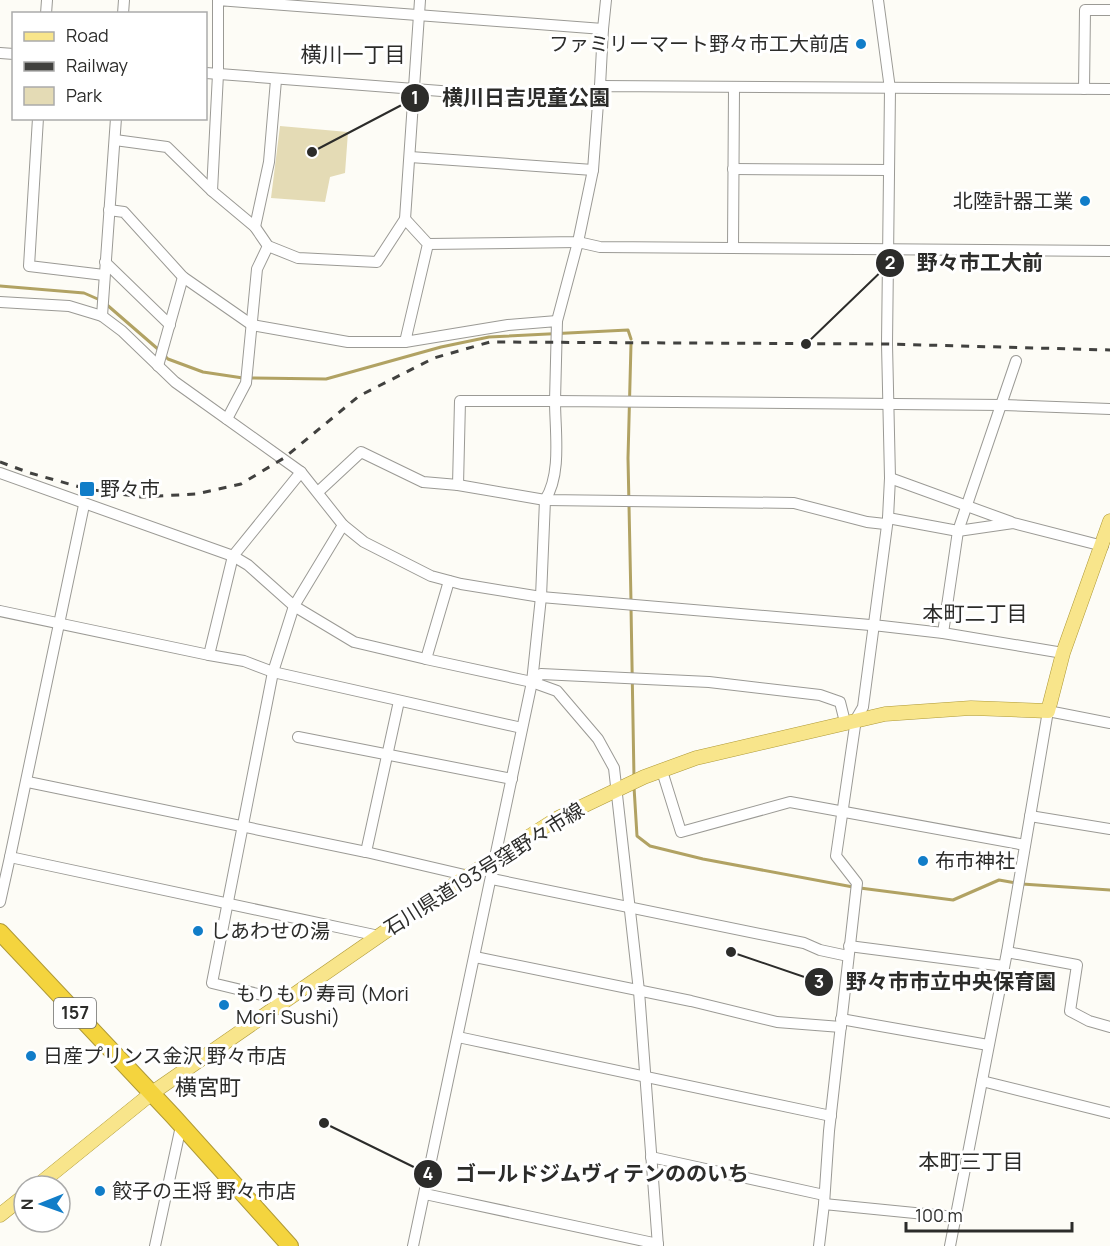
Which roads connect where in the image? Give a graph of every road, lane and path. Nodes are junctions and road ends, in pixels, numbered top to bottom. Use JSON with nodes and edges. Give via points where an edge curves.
{"nodes":[{"id":1,"x":217,"y":0,"type":"edge"},
{"id":2,"x":420,"y":0,"type":"edge"},
{"id":3,"x":606,"y":0,"type":"edge"},
{"id":4,"x":878,"y":0,"type":"edge"},
{"id":5,"x":1085,"y":5,"type":"edge"},
{"id":6,"x":1110,"y":10,"type":"edge"},
{"id":7,"x":420,"y":17,"type":"junction"},
{"id":8,"x":603,"y":28,"type":"junction"},
{"id":9,"x":207,"y":73,"type":"edge"},
{"id":10,"x":218,"y":74,"type":"junction"},
{"id":11,"x":276,"y":80,"type":"junction"},
{"id":12,"x":600,"y":86,"type":"junction"},
{"id":13,"x":735,"y":88,"type":"junction"},
{"id":14,"x":890,"y":89,"type":"junction"},
{"id":15,"x":1084,"y":89,"type":"junction"},
{"id":16,"x":1110,"y":89,"type":"edge"},
{"id":17,"x":413,"y":91,"type":"junction"},
{"id":18,"x":598,"y":103,"type":"junction"},
{"id":19,"x":38,"y":120,"type":"edge"},
{"id":20,"x":116,"y":120,"type":"edge"},
{"id":21,"x":115,"y":140,"type":"junction"},
{"id":22,"x":410,"y":157,"type":"junction"},
{"id":23,"x":734,"y":169,"type":"junction"},
{"id":24,"x":593,"y":170,"type":"junction"},
{"id":25,"x":890,"y":170,"type":"junction"},
{"id":26,"x":212,"y":191,"type":"junction"},
{"id":27,"x":109,"y":210,"type":"junction"},
{"id":28,"x":405,"y":219,"type":"junction"},
{"id":29,"x":255,"y":227,"type":"junction"},
{"id":30,"x":578,"y":242,"type":"junction"},
{"id":31,"x":428,"y":244,"type":"junction"},
{"id":32,"x":268,"y":246,"type":"junction"},
{"id":33,"x":733,"y":247,"type":"junction"},
{"id":34,"x":890,"y":250,"type":"junction"},
{"id":35,"x":1110,"y":251,"type":"edge"},
{"id":36,"x":105,"y":262,"type":"junction"},
{"id":37,"x":104,"y":275,"type":"junction"},
{"id":38,"x":183,"y":277,"type":"junction"},
{"id":39,"x":0,"y":302,"type":"edge"},
{"id":40,"x":102,"y":307,"type":"junction"},
{"id":41,"x":170,"y":325,"type":"junction"},
{"id":42,"x":252,"y":325,"type":"junction"},
{"id":43,"x":557,"y":328,"type":"junction"},
{"id":44,"x":405,"y":342,"type":"junction"},
{"id":45,"x":1016,"y":361,"type":"dead end"},
{"id":46,"x":158,"y":364,"type":"junction"},
{"id":47,"x":555,"y":401,"type":"junction"},
{"id":48,"x":888,"y":405,"type":"junction"},
{"id":49,"x":1003,"y":405,"type":"junction"},
{"id":50,"x":1110,"y":409,"type":"edge"},
{"id":51,"x":227,"y":419,"type":"junction"},
{"id":52,"x":301,"y":472,"type":"junction"},
{"id":53,"x":0,"y":473,"type":"edge"},
{"id":54,"x":890,"y":478,"type":"junction"},
{"id":55,"x":458,"y":485,"type":"junction"},
{"id":56,"x":318,"y":492,"type":"junction"},
{"id":57,"x":546,"y":500,"type":"junction"},
{"id":58,"x":966,"y":504,"type":"junction"},
{"id":59,"x":84,"y":505,"type":"junction"},
{"id":60,"x":886,"y":521,"type":"junction"},
{"id":61,"x":1110,"y":521,"type":"edge"},
{"id":62,"x":1013,"y":523,"type":"junction"},
{"id":63,"x":343,"y":525,"type":"junction"},
{"id":64,"x":958,"y":531,"type":"junction"},
{"id":65,"x":1106,"y":541,"type":"edge"},
{"id":66,"x":233,"y":556,"type":"junction"},
{"id":67,"x":449,"y":581,"type":"junction"},
{"id":68,"x":541,"y":597,"type":"junction"},
{"id":69,"x":294,"y":606,"type":"junction"},
{"id":70,"x":0,"y":611,"type":"edge"},
{"id":71,"x":60,"y":624,"type":"junction"},
{"id":72,"x":873,"y":626,"type":"junction"},
{"id":73,"x":943,"y":633,"type":"junction"},
{"id":74,"x":1063,"y":653,"type":"junction"},
{"id":75,"x":209,"y":655,"type":"junction"},
{"id":76,"x":426,"y":659,"type":"junction"},
{"id":77,"x":273,"y":672,"type":"junction"},
{"id":78,"x":532,"y":682,"type":"junction"},
{"id":79,"x":399,"y":701,"type":"junction"},
{"id":80,"x":1047,"y":711,"type":"junction"},
{"id":81,"x":850,"y":721,"type":"junction"},
{"id":82,"x":1110,"y":723,"type":"edge"},
{"id":83,"x":522,"y":728,"type":"junction"},
{"id":84,"x":298,"y":737,"type":"dead end"},
{"id":85,"x":388,"y":755,"type":"junction"},
{"id":86,"x":662,"y":771,"type":"junction"},
{"id":87,"x":512,"y":779,"type":"junction"},
{"id":88,"x":28,"y":782,"type":"junction"},
{"id":89,"x":629,"y":784,"type":"junction"},
{"id":90,"x":844,"y":813,"type":"junction"},
{"id":91,"x":1030,"y":816,"type":"junction"},
{"id":92,"x":243,"y":827,"type":"junction"},
{"id":93,"x":1110,"y":829,"type":"edge"},
{"id":94,"x":1025,"y":845,"type":"junction"},
{"id":95,"x":366,"y":852,"type":"junction"},
{"id":96,"x":10,"y":857,"type":"junction"},
{"id":97,"x":495,"y":860,"type":"junction"},
{"id":98,"x":468,"y":876,"type":"junction"},
{"id":99,"x":492,"y":879,"type":"junction"},
{"id":100,"x":0,"y":902,"type":"edge"},
{"id":101,"x":228,"y":904,"type":"junction"},
{"id":102,"x":628,"y":906,"type":"junction"},
{"id":103,"x":0,"y":932,"type":"edge"},
{"id":104,"x":379,"y":936,"type":"junction"},
{"id":105,"x":849,"y":951,"type":"junction"},
{"id":106,"x":1007,"y":952,"type":"junction"},
{"id":107,"x":475,"y":957,"type":"junction"},
{"id":108,"x":1004,"y":966,"type":"junction"},
{"id":109,"x":639,"y":991,"type":"junction"},
{"id":110,"x":283,"y":1000,"type":"junction"},
{"id":111,"x":841,"y":1023,"type":"junction"},
{"id":112,"x":1110,"y":1027,"type":"edge"},
{"id":113,"x":458,"y":1037,"type":"junction"},
{"id":114,"x":988,"y":1046,"type":"junction"},
{"id":115,"x":645,"y":1075,"type":"junction"},
{"id":116,"x":982,"y":1082,"type":"junction"},
{"id":117,"x":152,"y":1093,"type":"junction"},
{"id":118,"x":1110,"y":1113,"type":"edge"},
{"id":119,"x":831,"y":1116,"type":"junction"},
{"id":120,"x":181,"y":1125,"type":"junction"},
{"id":121,"x":651,"y":1157,"type":"junction"},
{"id":122,"x":52,"y":1174,"type":"edge"},
{"id":123,"x":425,"y":1194,"type":"junction"},
{"id":124,"x":824,"y":1199,"type":"junction"},
{"id":125,"x":12,"y":1206,"type":"edge"},
{"id":126,"x":0,"y":1215,"type":"edge"},
{"id":127,"x":955,"y":1217,"type":"junction"},
{"id":128,"x":658,"y":1245,"type":"edge"},
{"id":129,"x":155,"y":1246,"type":"edge"},
{"id":130,"x":290,"y":1246,"type":"edge"},
{"id":131,"x":413,"y":1246,"type":"edge"},
{"id":132,"x":819,"y":1246,"type":"edge"},
{"id":133,"x":950,"y":1246,"type":"edge"}],
"edges":[{"from":1,"to":7,"type":"street"},
{"from":1,"to":10,"type":"street"},
{"from":2,"to":7,"type":"street"},
{"from":3,"to":8,"type":"street"},
{"from":4,"to":14,"type":"street"},
{"from":5,"to":6,"type":"street"},
{"from":5,"to":15,"type":"street"},
{"from":7,"to":8,"type":"street"},
{"from":7,"to":17,"type":"street"},
{"from":8,"to":12,"type":"street"},
{"from":9,"to":10,"type":"street"},
{"from":10,"to":11,"type":"street"},
{"from":10,"to":26,"type":"street"},
{"from":11,"to":17,"type":"street"},
{"from":11,"to":29,"type":"street","via":[[269,162]]},
{"from":12,"to":13,"type":"street"},
{"from":12,"to":18,"type":"street"},
{"from":13,"to":14,"type":"street"},
{"from":13,"to":23,"type":"street"},
{"from":14,"to":15,"type":"street"},
{"from":14,"to":25,"type":"street"},
{"from":15,"to":16,"type":"street"},
{"from":17,"to":18,"type":"street"},
{"from":17,"to":22,"type":"street"},
{"from":18,"to":24,"type":"street"},
{"from":19,"to":37,"type":"street","via":[[29,266]]},
{"from":20,"to":21,"type":"street"},
{"from":21,"to":26,"type":"street","via":[[167,147]]},
{"from":21,"to":27,"type":"street"},
{"from":22,"to":24,"type":"street"},
{"from":22,"to":28,"type":"street"},
{"from":23,"to":25,"type":"street"},
{"from":23,"to":33,"type":"street"},
{"from":24,"to":30,"type":"street"},
{"from":25,"to":34,"type":"street"},
{"from":26,"to":29,"type":"street"},
{"from":27,"to":36,"type":"street"},
{"from":27,"to":38,"type":"street","via":[[124,212]]},
{"from":28,"to":31,"type":"street"},
{"from":28,"to":32,"type":"street","via":[[377,262],[298,258]]},
{"from":29,"to":32,"type":"street"},
{"from":30,"to":31,"type":"street"},
{"from":30,"to":33,"type":"street","via":[[600,247]]},
{"from":30,"to":43,"type":"street"},
{"from":31,"to":44,"type":"street"},
{"from":32,"to":42,"type":"street","via":[[257,269]]},
{"from":33,"to":34,"type":"street"},
{"from":34,"to":35,"type":"street"},
{"from":34,"to":48,"type":"street"},
{"from":36,"to":37,"type":"street"},
{"from":36,"to":41,"type":"street"},
{"from":37,"to":40,"type":"street"},
{"from":38,"to":41,"type":"street"},
{"from":38,"to":42,"type":"street"},
{"from":39,"to":40,"type":"street"},
{"from":40,"to":46,"type":"street"},
{"from":41,"to":46,"type":"street"},
{"from":42,"to":44,"type":"street","via":[[348,342]]},
{"from":42,"to":51,"type":"street","via":[[247,379]]},
{"from":43,"to":44,"type":"street","via":[[508,325]]},
{"from":43,"to":47,"type":"street"},
{"from":45,"to":49,"type":"street"},
{"from":46,"to":51,"type":"street","via":[[175,382]]},
{"from":47,"to":48,"type":"street"},
{"from":47,"to":55,"type":"street","via":[[460,401]]},
{"from":47,"to":57,"type":"street","via":[[555,454],[551,491]]},
{"from":48,"to":49,"type":"street"},
{"from":48,"to":54,"type":"street"},
{"from":49,"to":50,"type":"street"},
{"from":49,"to":58,"type":"street"},
{"from":51,"to":52,"type":"street"},
{"from":52,"to":56,"type":"street"},
{"from":52,"to":66,"type":"street"},
{"from":53,"to":59,"type":"street"},
{"from":54,"to":58,"type":"street"},
{"from":54,"to":60,"type":"street"},
{"from":55,"to":56,"type":"street","via":[[423,482],[361,452]]},
{"from":55,"to":57,"type":"street"},
{"from":56,"to":63,"type":"street"},
{"from":57,"to":60,"type":"street","via":[[794,503],[867,522]]},
{"from":57,"to":68,"type":"street"},
{"from":58,"to":62,"type":"street"},
{"from":58,"to":64,"type":"street"},
{"from":59,"to":66,"type":"street"},
{"from":59,"to":71,"type":"street"},
{"from":60,"to":64,"type":"street"},
{"from":60,"to":72,"type":"street"},
{"from":61,"to":65,"type":"main road"},
{"from":62,"to":64,"type":"street"},
{"from":62,"to":65,"type":"street"},
{"from":63,"to":67,"type":"street","via":[[364,542]]},
{"from":63,"to":69,"type":"street"},
{"from":64,"to":73,"type":"street"},
{"from":65,"to":74,"type":"main road"},
{"from":66,"to":69,"type":"street"},
{"from":66,"to":75,"type":"street"},
{"from":67,"to":68,"type":"street"},
{"from":67,"to":76,"type":"street"},
{"from":68,"to":72,"type":"street"},
{"from":68,"to":78,"type":"street"},
{"from":69,"to":76,"type":"street","via":[[354,642]]},
{"from":69,"to":77,"type":"street"},
{"from":70,"to":71,"type":"street"},
{"from":71,"to":75,"type":"street"},
{"from":71,"to":88,"type":"street"},
{"from":72,"to":73,"type":"street"},
{"from":72,"to":81,"type":"street","via":[[863,707]]},
{"from":73,"to":74,"type":"street"},
{"from":74,"to":80,"type":"main road"},
{"from":75,"to":77,"type":"street","via":[[244,661]]},
{"from":76,"to":78,"type":"street"},
{"from":77,"to":79,"type":"street"},
{"from":77,"to":92,"type":"street"},
{"from":78,"to":81,"type":"street","via":[[541,674],[631,678],[709,682],[820,695],[840,702]]},
{"from":78,"to":83,"type":"street"},
{"from":78,"to":89,"type":"street","via":[[557,691],[598,739],[614,768]]},
{"from":79,"to":83,"type":"street"},
{"from":79,"to":85,"type":"street"},
{"from":80,"to":81,"type":"main road","name":"石川県道193号窪野々市線","via":[[925,710]]},
{"from":80,"to":82,"type":"street"},
{"from":80,"to":91,"type":"street"},
{"from":81,"to":86,"type":"main road","name":"石川県道193号窪野々市線","via":[[696,758]]},
{"from":81,"to":90,"type":"street"},
{"from":83,"to":87,"type":"street"},
{"from":84,"to":85,"type":"street"},
{"from":85,"to":87,"type":"street"},
{"from":85,"to":95,"type":"street"},
{"from":86,"to":89,"type":"main road","name":"石川県道193号窪野々市線"},
{"from":86,"to":90,"type":"street","via":[[681,832],[790,802]]},
{"from":87,"to":97,"type":"street"},
{"from":88,"to":92,"type":"street"},
{"from":88,"to":96,"type":"street"},
{"from":89,"to":97,"type":"main road","name":"石川県道193号窪野々市線","via":[[558,818]]},
{"from":89,"to":102,"type":"street"},
{"from":90,"to":94,"type":"street"},
{"from":90,"to":105,"type":"street","via":[[836,856],[856,888]]},
{"from":91,"to":93,"type":"street"},
{"from":91,"to":94,"type":"street"},
{"from":92,"to":95,"type":"street"},
{"from":92,"to":101,"type":"street"},
{"from":94,"to":106,"type":"street"},
{"from":95,"to":98,"type":"street"},
{"from":96,"to":100,"type":"street"},
{"from":96,"to":101,"type":"street"},
{"from":97,"to":98,"type":"main road","name":"石川県道193号窪野々市線"},
{"from":97,"to":99,"type":"street"},
{"from":98,"to":104,"type":"main road","name":"石川県道193号窪野々市線"},
{"from":99,"to":102,"type":"street"},
{"from":99,"to":107,"type":"street"},
{"from":101,"to":104,"type":"street"},
{"from":101,"to":110,"type":"street","via":[[212,983]]},
{"from":102,"to":105,"type":"street","via":[[804,943],[820,950]]},
{"from":102,"to":109,"type":"street"},
{"from":103,"to":117,"type":"highway","number":"157"},
{"from":104,"to":110,"type":"main road","name":"石川県道193号窪野々市線"},
{"from":105,"to":108,"type":"street"},
{"from":105,"to":111,"type":"street"},
{"from":106,"to":108,"type":"street"},
{"from":106,"to":112,"type":"street","via":[[1077,964],[1070,1011],[1089,1022]]},
{"from":107,"to":109,"type":"street"},
{"from":107,"to":113,"type":"street"},
{"from":108,"to":114,"type":"street"},
{"from":109,"to":111,"type":"street","via":[[777,1022]]},
{"from":109,"to":115,"type":"street"},
{"from":110,"to":117,"type":"main road","name":"石川県道193号窪野々市線"},
{"from":111,"to":114,"type":"street"},
{"from":111,"to":119,"type":"street"},
{"from":113,"to":115,"type":"street"},
{"from":113,"to":123,"type":"street"},
{"from":114,"to":116,"type":"street"},
{"from":115,"to":119,"type":"street"},
{"from":115,"to":121,"type":"street"},
{"from":116,"to":118,"type":"street"},
{"from":116,"to":127,"type":"street"},
{"from":117,"to":120,"type":"highway","number":"157"},
{"from":117,"to":122,"type":"main road","name":"石川県道193号窪野々市線"},
{"from":119,"to":124,"type":"street"},
{"from":120,"to":129,"type":"street"},
{"from":120,"to":130,"type":"highway","number":"157"},
{"from":121,"to":124,"type":"street"},
{"from":121,"to":128,"type":"street"},
{"from":123,"to":128,"type":"street"},
{"from":123,"to":131,"type":"street"},
{"from":124,"to":127,"type":"street"},
{"from":124,"to":132,"type":"street"},
{"from":125,"to":126,"type":"main road"},
{"from":127,"to":133,"type":"street"}]}
